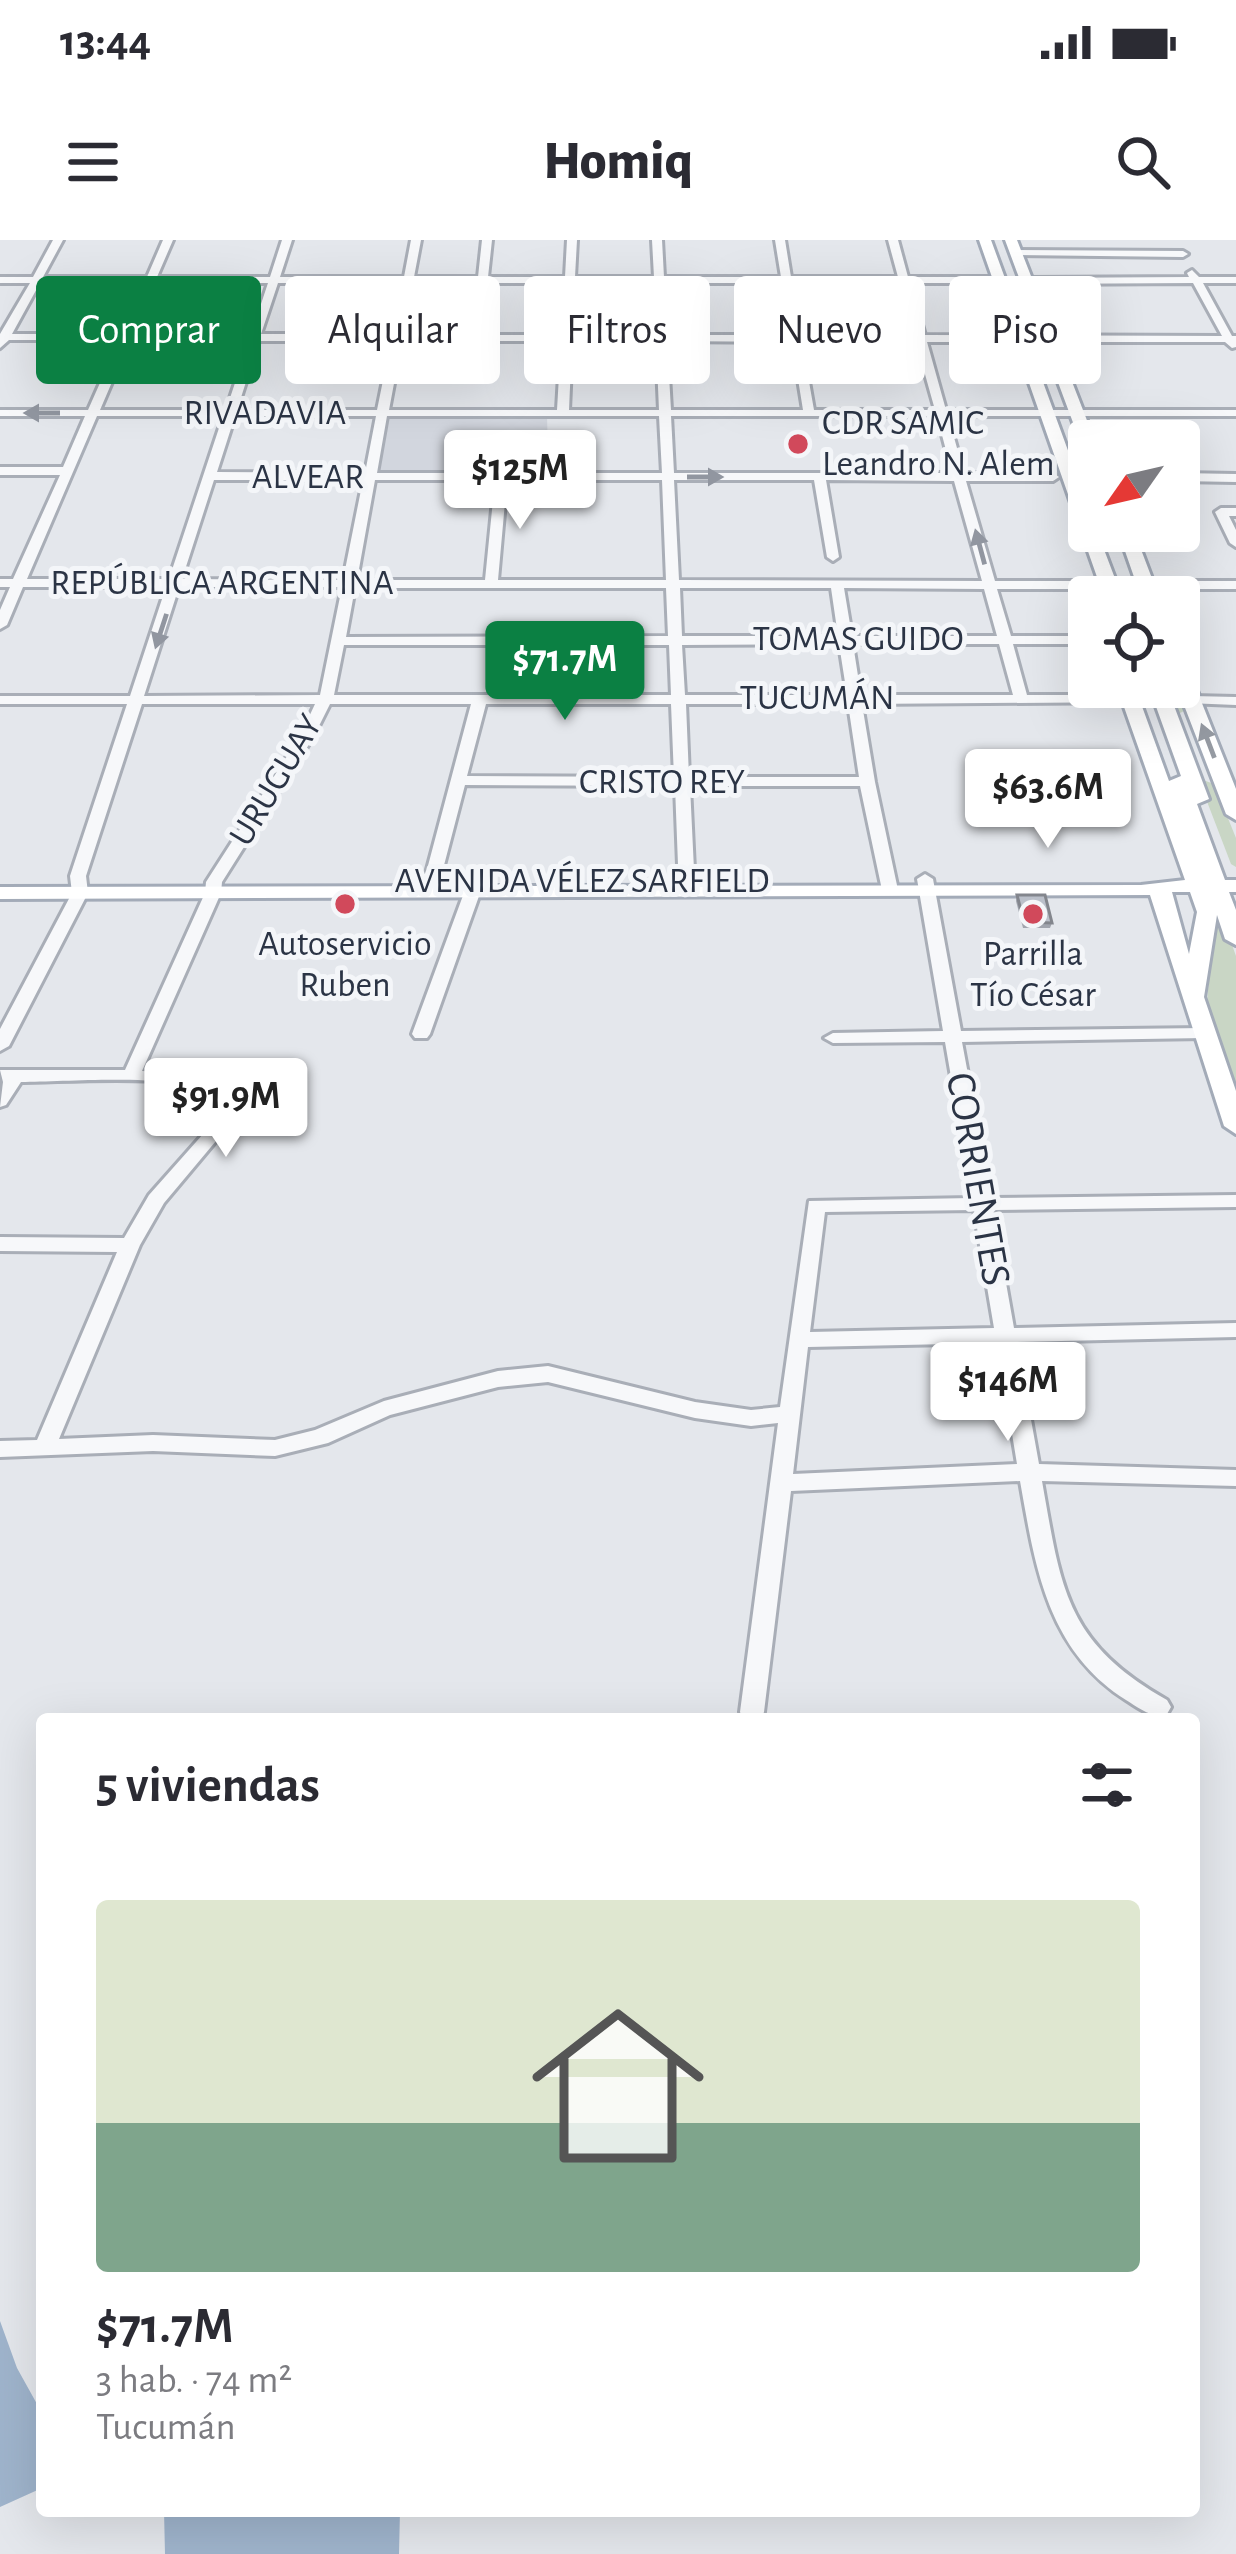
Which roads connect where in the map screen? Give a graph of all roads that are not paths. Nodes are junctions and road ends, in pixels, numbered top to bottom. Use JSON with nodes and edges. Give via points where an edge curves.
{"nodes":[{"id":1,"x":58,"y":240,"type":"edge"},
{"id":2,"x":168,"y":240,"type":"edge"},
{"id":3,"x":287,"y":240,"type":"edge"},
{"id":4,"x":416,"y":240,"type":"edge"},
{"id":5,"x":487,"y":240,"type":"edge"},
{"id":6,"x":572,"y":240,"type":"edge"},
{"id":7,"x":657,"y":240,"type":"edge"},
{"id":8,"x":780,"y":240,"type":"edge"},
{"id":9,"x":893,"y":240,"type":"edge"},
{"id":10,"x":974,"y":240,"type":"edge"},
{"id":11,"x":985,"y":240,"type":"edge"},
{"id":12,"x":994,"y":240,"type":"edge"},
{"id":13,"x":1176,"y":240,"type":"edge"},
{"id":14,"x":1014,"y":247,"type":"edge"},
{"id":15,"x":1183,"y":254,"type":"junction"},
{"id":16,"x":1004,"y":266,"type":"junction"},
{"id":17,"x":38,"y":276,"type":"edge"},
{"id":18,"x":154,"y":276,"type":"edge"},
{"id":19,"x":411,"y":276,"type":"edge"},
{"id":20,"x":482,"y":276,"type":"edge"},
{"id":21,"x":571,"y":276,"type":"edge"},
{"id":22,"x":659,"y":276,"type":"edge"},
{"id":23,"x":785,"y":276,"type":"edge"},
{"id":24,"x":903,"y":276,"type":"edge"},
{"id":25,"x":987,"y":276,"type":"edge"},
{"id":26,"x":997,"y":276,"type":"edge"},
{"id":27,"x":1006,"y":276,"type":"edge"},
{"id":28,"x":1027,"y":276,"type":"edge"},
{"id":29,"x":0,"y":280,"type":"edge"},
{"id":30,"x":36,"y":280,"type":"joint"},
{"id":31,"x":261,"y":280,"type":"edge"},
{"id":32,"x":273,"y":280,"type":"junction"},
{"id":33,"x":285,"y":280,"type":"edge"},
{"id":34,"x":1194,"y":280,"type":"junction"},
{"id":35,"x":1236,"y":280,"type":"edge"},
{"id":36,"x":1101,"y":281,"type":"edge"},
{"id":37,"x":261,"y":320,"type":"edge"},
{"id":38,"x":1101,"y":338,"type":"edge"},
{"id":39,"x":36,"y":339,"type":"edge"},
{"id":40,"x":1233,"y":339,"type":"edge"},
{"id":41,"x":2,"y":340,"type":"edge"},
{"id":42,"x":1236,"y":352,"type":"edge"},
{"id":43,"x":925,"y":356,"type":"edge"},
{"id":44,"x":104,"y":384,"type":"edge"},
{"id":45,"x":240,"y":384,"type":"edge"},
{"id":46,"x":389,"y":384,"type":"edge"},
{"id":47,"x":565,"y":384,"type":"edge"},
{"id":48,"x":663,"y":384,"type":"edge"},
{"id":49,"x":804,"y":384,"type":"edge"},
{"id":50,"x":1032,"y":384,"type":"edge"},
{"id":51,"x":1036,"y":384,"type":"edge"},
{"id":52,"x":1068,"y":384,"type":"edge"},
{"id":53,"x":0,"y":412,"type":"edge"},
{"id":54,"x":563,"y":412,"type":"junction"},
{"id":55,"x":809,"y":412,"type":"junction"},
{"id":56,"x":941,"y":412,"type":"junction"},
{"id":57,"x":92,"y":413,"type":"junction"},
{"id":58,"x":231,"y":413,"type":"junction"},
{"id":59,"x":383,"y":413,"type":"junction"},
{"id":60,"x":663,"y":413,"type":"junction"},
{"id":61,"x":1046,"y":413,"type":"junction"},
{"id":62,"x":1078,"y":413,"type":"junction"},
{"id":63,"x":1236,"y":413,"type":"edge"},
{"id":64,"x":1079,"y":420,"type":"edge"},
{"id":65,"x":1068,"y":436,"type":"edge"},
{"id":66,"x":0,"y":471,"type":"edge"},
{"id":67,"x":67,"y":471,"type":"junction"},
{"id":68,"x":210,"y":476,"type":"junction"},
{"id":69,"x":370,"y":477,"type":"junction"},
{"id":70,"x":501,"y":477,"type":"junction"},
{"id":71,"x":667,"y":477,"type":"junction"},
{"id":72,"x":1053,"y":477,"type":"junction"},
{"id":73,"x":1200,"y":477,"type":"edge"},
{"id":74,"x":820,"y":478,"type":"junction"},
{"id":75,"x":961,"y":478,"type":"junction"},
{"id":76,"x":1236,"y":478,"type":"edge"},
{"id":77,"x":1236,"y":512,"type":"edge"},
{"id":78,"x":1236,"y":543,"type":"edge"},
{"id":79,"x":833,"y":557,"type":"dead end"},
{"id":80,"x":1102,"y":576,"type":"edge"},
{"id":81,"x":1104,"y":576,"type":"edge"},
{"id":82,"x":0,"y":583,"type":"edge"},
{"id":83,"x":18,"y":583,"type":"junction"},
{"id":84,"x":491,"y":583,"type":"junction"},
{"id":85,"x":672,"y":583,"type":"junction"},
{"id":86,"x":990,"y":583,"type":"junction"},
{"id":87,"x":176,"y":584,"type":"junction"},
{"id":88,"x":348,"y":584,"type":"junction"},
{"id":89,"x":838,"y":584,"type":"junction"},
{"id":90,"x":1236,"y":585,"type":"edge"},
{"id":91,"x":1200,"y":587,"type":"edge"},
{"id":92,"x":1068,"y":588,"type":"edge"},
{"id":93,"x":0,"y":626,"type":"edge"},
{"id":94,"x":1004,"y":639,"type":"junction"},
{"id":95,"x":672,"y":640,"type":"junction"},
{"id":96,"x":848,"y":640,"type":"junction"},
{"id":97,"x":1068,"y":640,"type":"edge"},
{"id":98,"x":338,"y":641,"type":"junction"},
{"id":99,"x":1068,"y":695,"type":"edge"},
{"id":100,"x":678,"y":697,"type":"junction"},
{"id":101,"x":1021,"y":697,"type":"junction"},
{"id":102,"x":479,"y":698,"type":"junction"},
{"id":103,"x":853,"y":699,"type":"junction"},
{"id":104,"x":0,"y":700,"type":"edge"},
{"id":105,"x":139,"y":700,"type":"junction"},
{"id":106,"x":325,"y":700,"type":"junction"},
{"id":107,"x":1200,"y":700,"type":"edge"},
{"id":108,"x":1236,"y":700,"type":"edge"},
{"id":109,"x":1139,"y":708,"type":"edge"},
{"id":110,"x":1142,"y":708,"type":"edge"},
{"id":111,"x":1165,"y":708,"type":"edge"},
{"id":112,"x":1196,"y":708,"type":"edge"},
{"id":113,"x":1229,"y":778,"type":"edge"},
{"id":114,"x":456,"y":781,"type":"junction"},
{"id":115,"x":680,"y":782,"type":"junction"},
{"id":116,"x":867,"y":782,"type":"junction"},
{"id":117,"x":1182,"y":789,"type":"junction"},
{"id":118,"x":1170,"y":811,"type":"junction"},
{"id":119,"x":1236,"y":814,"type":"edge"},
{"id":120,"x":0,"y":882,"type":"edge"},
{"id":121,"x":889,"y":884,"type":"junction"},
{"id":122,"x":926,"y":884,"type":"junction"},
{"id":123,"x":687,"y":886,"type":"junction"},
{"id":124,"x":1163,"y":886,"type":"junction"},
{"id":125,"x":78,"y":887,"type":"junction"},
{"id":126,"x":213,"y":887,"type":"junction"},
{"id":127,"x":430,"y":887,"type":"junction"},
{"id":128,"x":475,"y":887,"type":"junction"},
{"id":129,"x":1223,"y":888,"type":"edge"},
{"id":130,"x":0,"y":893,"type":"edge"},
{"id":131,"x":1236,"y":940,"type":"edge"},
{"id":132,"x":1193,"y":997,"type":"junction"},
{"id":133,"x":421,"y":1034,"type":"dead end"},
{"id":134,"x":952,"y":1034,"type":"junction"},
{"id":135,"x":1205,"y":1034,"type":"junction"},
{"id":136,"x":833,"y":1038,"type":"dead end"},
{"id":137,"x":0,"y":1046,"type":"edge"},
{"id":138,"x":8,"y":1076,"type":"edge"},
{"id":139,"x":131,"y":1076,"type":"junction"},
{"id":140,"x":0,"y":1101,"type":"edge"},
{"id":141,"x":1236,"y":1126,"type":"edge"},
{"id":142,"x":1236,"y":1202,"type":"edge"},
{"id":143,"x":983,"y":1203,"type":"junction"},
{"id":144,"x":0,"y":1244,"type":"edge"},
{"id":145,"x":130,"y":1245,"type":"junction"},
{"id":146,"x":1236,"y":1330,"type":"edge"},
{"id":147,"x":1004,"y":1332,"type":"junction"},
{"id":148,"x":799,"y":1340,"type":"junction"},
{"id":149,"x":790,"y":1414,"type":"junction"},
{"id":150,"x":44,"y":1446,"type":"junction"},
{"id":151,"x":0,"y":1449,"type":"edge"},
{"id":152,"x":1032,"y":1472,"type":"junction"},
{"id":153,"x":1236,"y":1478,"type":"edge"},
{"id":154,"x":781,"y":1483,"type":"junction"},
{"id":155,"x":1159,"y":1708,"type":"dead end"},
{"id":156,"x":752,"y":1712,"type":"dead end"}],
"edges":[{"from":1,"to":17,"type":"street"},
{"from":2,"to":18,"type":"street"},
{"from":3,"to":32,"type":"street"},
{"from":4,"to":19,"type":"street","name":"URUGUAY"},
{"from":5,"to":20,"type":"street"},
{"from":6,"to":21,"type":"street"},
{"from":7,"to":22,"type":"street"},
{"from":8,"to":23,"type":"street"},
{"from":9,"to":24,"type":"street"},
{"from":10,"to":25,"type":"main road"},
{"from":11,"to":26,"type":"main road"},
{"from":12,"to":16,"type":"main road"},
{"from":13,"to":15,"type":"street"},
{"from":14,"to":15,"type":"street"},
{"from":14,"to":16,"type":"main road"},
{"from":14,"to":28,"type":"main road"},
{"from":15,"to":34,"type":"street"},
{"from":16,"to":27,"type":"main road"},
{"from":29,"to":30,"type":"street"},
{"from":30,"to":41,"type":"street"},
{"from":31,"to":32,"type":"street"},
{"from":32,"to":33,"type":"street"},
{"from":32,"to":37,"type":"street"},
{"from":34,"to":35,"type":"street"},
{"from":34,"to":36,"type":"street"},
{"from":34,"to":40,"type":"street"},
{"from":38,"to":40,"type":"street"},
{"from":39,"to":41,"type":"street"},
{"from":40,"to":42,"type":"street"},
{"from":43,"to":56,"type":"street"},
{"from":44,"to":57,"type":"street"},
{"from":45,"to":58,"type":"street"},
{"from":46,"to":59,"type":"street","name":"URUGUAY"},
{"from":47,"to":54,"type":"street"},
{"from":48,"to":60,"type":"street"},
{"from":49,"to":55,"type":"street"},
{"from":50,"to":61,"type":"main road"},
{"from":51,"to":61,"type":"main road"},
{"from":52,"to":62,"type":"main road"},
{"from":57,"to":53,"type":"street","name":"RIVADAVIA","one_way":true},
{"from":54,"to":59,"type":"street","name":"RIVADAVIA"},
{"from":54,"to":60,"type":"street","name":"RIVADAVIA"},
{"from":55,"to":56,"type":"street","name":"RIVADAVIA"},
{"from":55,"to":60,"type":"street","name":"RIVADAVIA"},
{"from":56,"to":61,"type":"street","name":"RIVADAVIA"},
{"from":56,"to":75,"type":"street"},
{"from":57,"to":58,"type":"street","name":"RIVADAVIA"},
{"from":57,"to":67,"type":"street"},
{"from":58,"to":59,"type":"street","name":"RIVADAVIA"},
{"from":58,"to":68,"type":"street"},
{"from":59,"to":69,"type":"street","name":"URUGUAY"},
{"from":60,"to":71,"type":"street"},
{"from":61,"to":62,"type":"street","name":"RIVADAVIA"},
{"from":61,"to":65,"type":"main road"},
{"from":61,"to":72,"type":"main road"},
{"from":61,"to":81,"type":"main road"},
{"from":62,"to":63,"type":"street"},
{"from":62,"to":64,"type":"main road"},
{"from":66,"to":67,"type":"street"},
{"from":67,"to":83,"type":"street"},
{"from":68,"to":69,"type":"street","name":"ALVEAR"},
{"from":68,"to":87,"type":"street"},
{"from":69,"to":70,"type":"street","name":"ALVEAR"},
{"from":69,"to":88,"type":"street","name":"URUGUAY"},
{"from":70,"to":71,"type":"street","name":"ALVEAR"},
{"from":70,"to":84,"type":"street"},
{"from":71,"to":74,"type":"street","name":"ALVEAR","one_way":true},
{"from":71,"to":85,"type":"street"},
{"from":72,"to":75,"type":"street","name":"ALVEAR"},
{"from":72,"to":80,"type":"main road"},
{"from":73,"to":76,"type":"street"},
{"from":74,"to":75,"type":"street","name":"ALVEAR"},
{"from":74,"to":79,"type":"street"},
{"from":86,"to":75,"type":"street","one_way":true},
{"from":77,"to":78,"type":"street","via":[[1222,512]]},
{"from":82,"to":83,"type":"street","name":"REPÚBLICA ARGENTINA"},
{"from":83,"to":87,"type":"street","name":"REPÚBLICA ARGENTINA"},
{"from":83,"to":93,"type":"street"},
{"from":84,"to":85,"type":"street","name":"REPÚBLICA ARGENTINA"},
{"from":84,"to":88,"type":"street","name":"REPÚBLICA ARGENTINA"},
{"from":85,"to":89,"type":"street","name":"REPÚBLICA ARGENTINA"},
{"from":85,"to":95,"type":"street"},
{"from":86,"to":89,"type":"street","name":"REPÚBLICA ARGENTINA"},
{"from":86,"to":92,"type":"street","name":"REPÚBLICA ARGENTINA"},
{"from":86,"to":94,"type":"street"},
{"from":87,"to":88,"type":"street","name":"REPÚBLICA ARGENTINA"},
{"from":87,"to":105,"type":"street","one_way":true},
{"from":88,"to":98,"type":"street","name":"URUGUAY"},
{"from":89,"to":96,"type":"street"},
{"from":90,"to":91,"type":"street","name":"REPÚBLICA ARGENTINA"},
{"from":94,"to":96,"type":"street","name":"TOMAS GUIDO"},
{"from":94,"to":97,"type":"street","name":"TOMAS GUIDO"},
{"from":94,"to":101,"type":"street"},
{"from":95,"to":96,"type":"street","name":"TOMAS GUIDO"},
{"from":95,"to":98,"type":"street","name":"TOMAS GUIDO"},
{"from":95,"to":100,"type":"street"},
{"from":96,"to":103,"type":"street"},
{"from":98,"to":106,"type":"street","name":"URUGUAY"},
{"from":99,"to":101,"type":"street","name":"TUCUMÁN"},
{"from":100,"to":102,"type":"street","name":"TUCUMÁN"},
{"from":100,"to":103,"type":"street","name":"TUCUMÁN"},
{"from":100,"to":115,"type":"street"},
{"from":101,"to":103,"type":"street","name":"TUCUMÁN"},
{"from":102,"to":106,"type":"street","name":"TUCUMÁN"},
{"from":102,"to":114,"type":"street"},
{"from":103,"to":116,"type":"street"},
{"from":104,"to":105,"type":"street","name":"TUCUMÁN"},
{"from":105,"to":106,"type":"street","name":"TUCUMÁN"},
{"from":105,"to":125,"type":"street"},
{"from":106,"to":126,"type":"street","name":"URUGUAY"},
{"from":107,"to":108,"type":"street"},
{"from":109,"to":118,"type":"main road"},
{"from":110,"to":117,"type":"main road"},
{"from":111,"to":129,"type":"main road"},
{"from":113,"to":112,"type":"main road","one_way":true},
{"from":113,"to":119,"type":"main road"},
{"from":114,"to":115,"type":"street","name":"CRISTO REY"},
{"from":114,"to":127,"type":"street"},
{"from":115,"to":116,"type":"street","name":"CRISTO REY"},
{"from":115,"to":123,"type":"street"},
{"from":116,"to":121,"type":"street"},
{"from":117,"to":118,"type":"main road"},
{"from":117,"to":129,"type":"main road"},
{"from":118,"to":129,"type":"main road"},
{"from":120,"to":125,"type":"main road","name":"AVENIDA VÉLEZ SARFIELD"},
{"from":121,"to":122,"type":"main road","name":"AVENIDA VÉLEZ SARFIELD"},
{"from":121,"to":123,"type":"main road","name":"AVENIDA VÉLEZ SARFIELD"},
{"from":122,"to":124,"type":"main road","name":"AVENIDA VÉLEZ SARFIELD"},
{"from":122,"to":134,"type":"street","name":"CORRIENTES"},
{"from":123,"to":128,"type":"main road","name":"AVENIDA VÉLEZ SARFIELD"},
{"from":124,"to":129,"type":"main road","name":"AVENIDA VÉLEZ SARFIELD"},
{"from":124,"to":132,"type":"main road","via":[[1160,898]]},
{"from":125,"to":126,"type":"main road","name":"AVENIDA VÉLEZ SARFIELD"},
{"from":125,"to":130,"type":"main road","name":"AVENIDA VÉLEZ SARFIELD"},
{"from":125,"to":137,"type":"street"},
{"from":126,"to":127,"type":"main road","name":"AVENIDA VÉLEZ SARFIELD"},
{"from":126,"to":139,"type":"street","name":"URUGUAY"},
{"from":127,"to":128,"type":"main road","name":"AVENIDA VÉLEZ SARFIELD"},
{"from":128,"to":133,"type":"street"},
{"from":129,"to":131,"type":"main road"},
{"from":129,"to":132,"type":"main road","via":[[1207,912]]},
{"from":132,"to":135,"type":"main road"},
{"from":134,"to":135,"type":"street"},
{"from":134,"to":136,"type":"street"},
{"from":134,"to":143,"type":"street","name":"CORRIENTES"},
{"from":135,"to":141,"type":"main road"},
{"from":138,"to":139,"type":"street"},
{"from":138,"to":140,"type":"street"},
{"from":139,"to":145,"type":"street","via":[[207,1081],[228,1093],[212,1135],[155,1199]]},
{"from":142,"to":143,"type":"street"},
{"from":143,"to":147,"type":"street","name":"CORRIENTES"},
{"from":143,"to":148,"type":"street","via":[[816,1206]]},
{"from":144,"to":145,"type":"street"},
{"from":145,"to":150,"type":"street"},
{"from":146,"to":147,"type":"street"},
{"from":147,"to":148,"type":"street"},
{"from":147,"to":152,"type":"street","name":"CORRIENTES"},
{"from":148,"to":149,"type":"street"},
{"from":149,"to":150,"type":"street","via":[[695,1410],[548,1375],[498,1378],[275,1448]]},
{"from":149,"to":154,"type":"street"},
{"from":150,"to":151,"type":"street"},
{"from":152,"to":153,"type":"street"},
{"from":152,"to":154,"type":"street"},
{"from":152,"to":155,"type":"street","name":"CORRIENTES","via":[[1059,1608],[1111,1682]]},
{"from":154,"to":156,"type":"street"}]}
